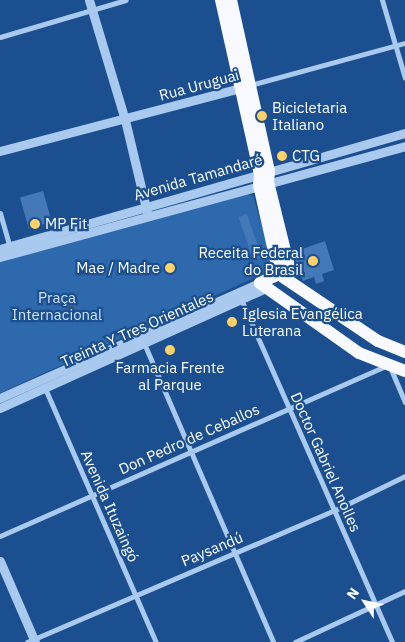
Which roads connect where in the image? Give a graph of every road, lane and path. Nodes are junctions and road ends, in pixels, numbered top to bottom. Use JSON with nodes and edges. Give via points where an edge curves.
{"nodes":[{"id":1,"x":89,"y":0,"type":"edge"},
{"id":2,"x":126,"y":0,"type":"edge"},
{"id":3,"x":221,"y":0,"type":"edge"},
{"id":4,"x":231,"y":0,"type":"edge"},
{"id":5,"x":382,"y":0,"type":"edge"},
{"id":6,"x":92,"y":10,"type":"junction"},
{"id":7,"x":0,"y":37,"type":"edge"},
{"id":8,"x":405,"y":43,"type":"edge"},
{"id":9,"x":396,"y":46,"type":"junction"},
{"id":10,"x":405,"y":78,"type":"edge"},
{"id":11,"x":245,"y":86,"type":"junction"},
{"id":12,"x":125,"y":120,"type":"junction"},
{"id":13,"x":405,"y":134,"type":"edge"},
{"id":14,"x":405,"y":146,"type":"edge"},
{"id":15,"x":0,"y":151,"type":"edge"},
{"id":16,"x":264,"y":178,"type":"junction"},
{"id":17,"x":146,"y":211,"type":"junction"},
{"id":18,"x":0,"y":213,"type":"edge"},
{"id":19,"x":7,"y":250,"type":"edge"},
{"id":20,"x":0,"y":257,"type":"edge"},
{"id":21,"x":283,"y":276,"type":"junction"},
{"id":22,"x":263,"y":286,"type":"junction"},
{"id":23,"x":239,"y":297,"type":"junction"},
{"id":24,"x":143,"y":339,"type":"junction"},
{"id":25,"x":400,"y":350,"type":"edge"},
{"id":26,"x":388,"y":364,"type":"junction"},
{"id":27,"x":405,"y":371,"type":"edge"},
{"id":28,"x":43,"y":384,"type":"junction"},
{"id":29,"x":0,"y":398,"type":"edge"},
{"id":30,"x":405,"y":402,"type":"edge"},
{"id":31,"x":0,"y":408,"type":"edge"},
{"id":32,"x":289,"y":409,"type":"junction"},
{"id":33,"x":190,"y":452,"type":"junction"},
{"id":34,"x":405,"y":476,"type":"edge"},
{"id":35,"x":93,"y":496,"type":"junction"},
{"id":36,"x":333,"y":511,"type":"junction"},
{"id":37,"x":0,"y":536,"type":"edge"},
{"id":38,"x":233,"y":554,"type":"junction"},
{"id":39,"x":0,"y":562,"type":"edge"},
{"id":40,"x":405,"y":592,"type":"edge"},
{"id":41,"x":135,"y":594,"type":"junction"},
{"id":42,"x":376,"y":604,"type":"junction"},
{"id":43,"x":32,"y":641,"type":"edge"},
{"id":44,"x":156,"y":642,"type":"edge"},
{"id":45,"x":273,"y":642,"type":"edge"},
{"id":46,"x":295,"y":642,"type":"edge"},
{"id":47,"x":392,"y":642,"type":"edge"}],
"edges":[{"from":1,"to":6,"type":"street"},
{"from":2,"to":6,"type":"street"},
{"from":3,"to":11,"type":"highway"},
{"from":4,"to":11,"type":"highway"},
{"from":5,"to":9,"type":"street"},
{"from":6,"to":7,"type":"street"},
{"from":6,"to":12,"type":"street"},
{"from":8,"to":9,"type":"street","name":"Rua Uruguai"},
{"from":9,"to":10,"type":"street"},
{"from":9,"to":11,"type":"street","name":"Rua Uruguai"},
{"from":11,"to":12,"type":"street","name":"Rua Uruguai"},
{"from":11,"to":16,"type":"highway"},
{"from":12,"to":15,"type":"street","name":"Rua Uruguai"},
{"from":12,"to":17,"type":"street"},
{"from":13,"to":16,"type":"street","name":"Avenida Tamandaré"},
{"from":14,"to":16,"type":"street","name":"Avenida Tamandaré"},
{"from":16,"to":17,"type":"street","name":"Avenida Tamandaré"},
{"from":16,"to":21,"type":"highway","via":[[288,263],[289,274]]},
{"from":17,"to":19,"type":"street","name":"Avenida Tamandaré"},
{"from":18,"to":19,"type":"street"},
{"from":19,"to":20,"type":"street","name":"Avenida Tamandaré"},
{"from":21,"to":22,"type":"highway","name":"Treinta Y Tres Orientales"},
{"from":21,"to":25,"type":"highway","via":[[378,341]]},
{"from":22,"to":23,"type":"street","name":"Treinta Y Tres Orientales"},
{"from":22,"to":26,"type":"highway","via":[[359,353]]},
{"from":23,"to":24,"type":"street","name":"Treinta Y Tres Orientales"},
{"from":23,"to":32,"type":"street","name":"Doctor Gabriel Anolles"},
{"from":24,"to":28,"type":"street","name":"Treinta Y Tres Orientales"},
{"from":24,"to":33,"type":"street"},
{"from":25,"to":26,"type":"street"},
{"from":26,"to":27,"type":"highway"},
{"from":26,"to":30,"type":"street"},
{"from":26,"to":32,"type":"street","name":"Don Pedro de Ceballos"},
{"from":28,"to":29,"type":"street","name":"Treinta Y Tres Orientales"},
{"from":28,"to":31,"type":"street","name":"Treinta Y Tres Orientales"},
{"from":28,"to":35,"type":"street","name":"Avenida Ituzaingó"},
{"from":32,"to":33,"type":"street","name":"Don Pedro de Ceballos"},
{"from":32,"to":36,"type":"street","name":"Doctor Gabriel Anolles"},
{"from":33,"to":35,"type":"street","name":"Don Pedro de Ceballos"},
{"from":33,"to":38,"type":"street"},
{"from":34,"to":36,"type":"street","name":"Paysandú"},
{"from":35,"to":37,"type":"street","name":"Don Pedro de Ceballos"},
{"from":35,"to":41,"type":"street","name":"Avenida Ituzaingó"},
{"from":36,"to":38,"type":"street","name":"Paysandú"},
{"from":36,"to":42,"type":"street","name":"Doctor Gabriel Anolles"},
{"from":38,"to":41,"type":"street","name":"Paysandú"},
{"from":38,"to":45,"type":"street"},
{"from":39,"to":43,"type":"street"},
{"from":40,"to":42,"type":"street"},
{"from":41,"to":43,"type":"street","name":"Paysandú"},
{"from":41,"to":44,"type":"street","name":"Avenida Ituzaingó"},
{"from":42,"to":46,"type":"street"},
{"from":42,"to":47,"type":"street","name":"Doctor Gabriel Anolles"}]}
